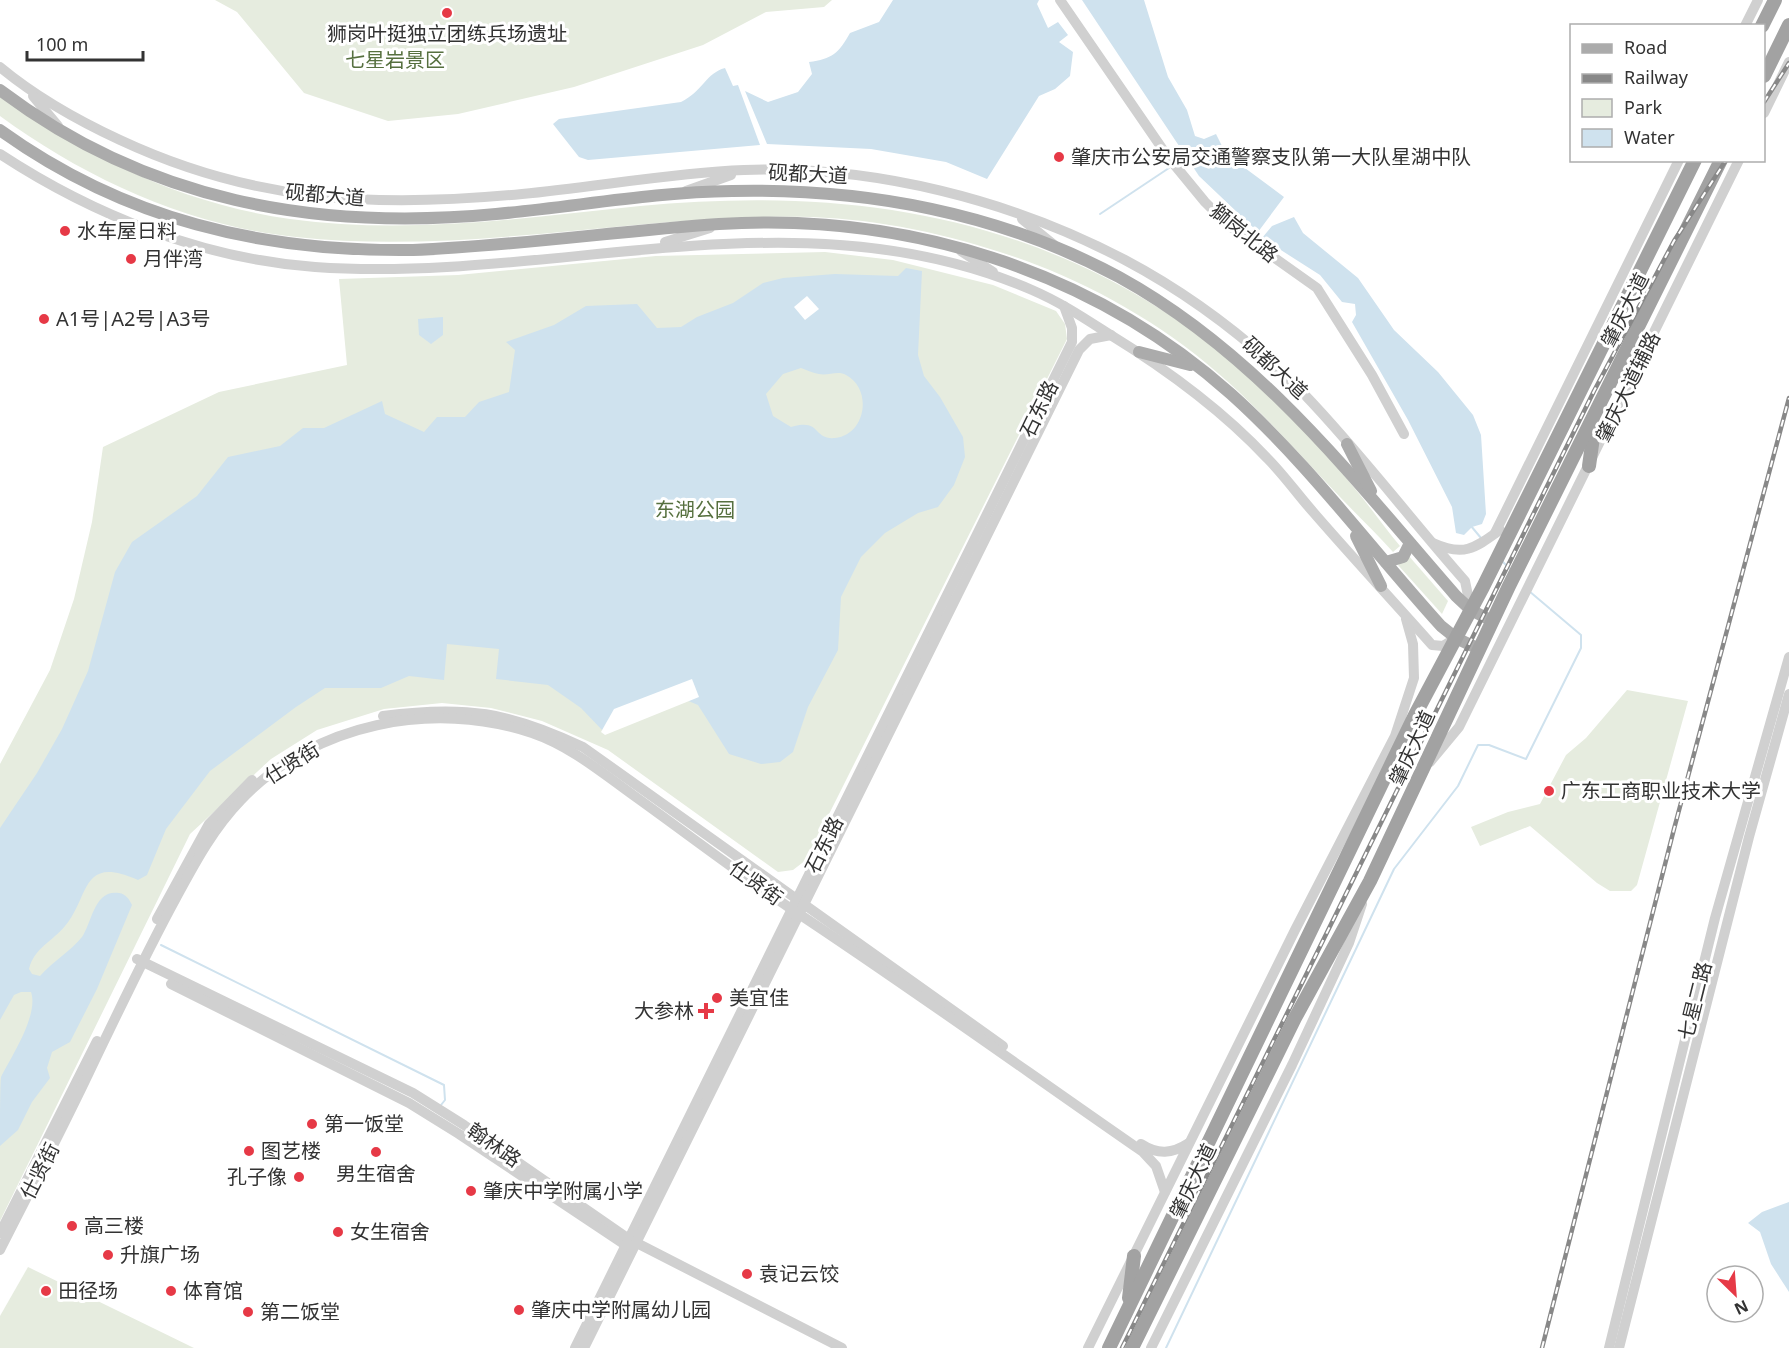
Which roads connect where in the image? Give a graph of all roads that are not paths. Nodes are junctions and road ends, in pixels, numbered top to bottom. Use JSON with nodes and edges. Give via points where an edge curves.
{"nodes":[{"id":1,"x":1060,"y":0,"type":"edge"},
{"id":2,"x":1758,"y":0,"type":"edge"},
{"id":3,"x":1775,"y":0,"type":"edge"},
{"id":4,"x":1746,"y":24,"type":"edge"},
{"id":5,"x":1763,"y":24,"type":"edge"},
{"id":6,"x":1789,"y":25,"type":"edge"},
{"id":7,"x":1789,"y":62,"type":"edge"},
{"id":8,"x":0,"y":68,"type":"edge"},
{"id":9,"x":1765,"y":74,"type":"edge"},
{"id":10,"x":26,"y":88,"type":"junction"},
{"id":11,"x":0,"y":90,"type":"edge"},
{"id":12,"x":1765,"y":111,"type":"edge"},
{"id":13,"x":0,"y":130,"type":"edge"},
{"id":14,"x":62,"y":131,"type":"junction"},
{"id":15,"x":0,"y":154,"type":"edge"},
{"id":16,"x":1678,"y":162,"type":"edge"},
{"id":17,"x":1694,"y":162,"type":"edge"},
{"id":18,"x":1720,"y":162,"type":"edge"},
{"id":19,"x":1738,"y":162,"type":"edge"},
{"id":20,"x":746,"y":170,"type":"junction"},
{"id":21,"x":676,"y":194,"type":"junction"},
{"id":22,"x":1015,"y":213,"type":"junction"},
{"id":23,"x":720,"y":224,"type":"junction"},
{"id":24,"x":951,"y":244,"type":"junction"},
{"id":25,"x":651,"y":247,"type":"junction"},
{"id":26,"x":1057,"y":247,"type":"junction"},
{"id":27,"x":1006,"y":280,"type":"junction"},
{"id":28,"x":1064,"y":306,"type":"junction"},
{"id":29,"x":1111,"y":335,"type":"junction"},
{"id":30,"x":1076,"y":346,"type":"junction"},
{"id":31,"x":1629,"y":346,"type":"junction"},
{"id":32,"x":1139,"y":352,"type":"junction"},
{"id":33,"x":1644,"y":352,"type":"junction"},
{"id":34,"x":1199,"y":368,"type":"junction"},
{"id":35,"x":1597,"y":411,"type":"junction"},
{"id":36,"x":1404,"y":434,"type":"dead end"},
{"id":37,"x":1347,"y":444,"type":"junction"},
{"id":38,"x":1589,"y":466,"type":"junction"},
{"id":39,"x":1524,"y":477,"type":"junction"},
{"id":40,"x":1380,"y":508,"type":"junction"},
{"id":41,"x":1518,"y":517,"type":"junction"},
{"id":42,"x":1348,"y":521,"type":"junction"},
{"id":43,"x":1500,"y":538,"type":"junction"},
{"id":44,"x":1430,"y":542,"type":"junction"},
{"id":45,"x":1410,"y":543,"type":"junction"},
{"id":46,"x":1386,"y":562,"type":"junction"},
{"id":47,"x":1381,"y":586,"type":"junction"},
{"id":48,"x":1471,"y":610,"type":"junction"},
{"id":49,"x":1404,"y":613,"type":"junction"},
{"id":50,"x":1492,"y":621,"type":"junction"},
{"id":51,"x":1456,"y":638,"type":"junction"},
{"id":52,"x":1479,"y":649,"type":"junction"},
{"id":53,"x":1789,"y":657,"type":"edge"},
{"id":54,"x":1789,"y":694,"type":"edge"},
{"id":55,"x":1414,"y":715,"type":"junction"},
{"id":56,"x":1395,"y":736,"type":"junction"},
{"id":57,"x":1390,"y":767,"type":"junction"},
{"id":58,"x":1425,"y":768,"type":"junction"},
{"id":59,"x":1370,"y":881,"type":"junction"},
{"id":60,"x":798,"y":907,"type":"junction"},
{"id":61,"x":138,"y":963,"type":"junction"},
{"id":62,"x":1190,"y":1143,"type":"junction"},
{"id":63,"x":1165,"y":1192,"type":"junction"},
{"id":64,"x":0,"y":1233,"type":"edge"},
{"id":65,"x":632,"y":1245,"type":"junction"},
{"id":66,"x":0,"y":1250,"type":"edge"},
{"id":67,"x":1134,"y":1256,"type":"junction"},
{"id":68,"x":1128,"y":1309,"type":"junction"},
{"id":69,"x":575,"y":1348,"type":"edge"},
{"id":70,"x":584,"y":1348,"type":"edge"},
{"id":71,"x":829,"y":1348,"type":"edge"},
{"id":72,"x":842,"y":1348,"type":"edge"},
{"id":73,"x":1088,"y":1348,"type":"edge"},
{"id":74,"x":1109,"y":1348,"type":"edge"},
{"id":75,"x":1132,"y":1348,"type":"edge"},
{"id":76,"x":1151,"y":1348,"type":"edge"},
{"id":77,"x":1610,"y":1348,"type":"edge"},
{"id":78,"x":1619,"y":1348,"type":"edge"}],
"edges":[{"from":1,"to":36,"type":"street","name":"獅岗北路","via":[[1168,157],[1205,202],[1228,225],[1317,288]]},
{"from":2,"to":4,"type":"street"},
{"from":3,"to":5,"type":"highway"},
{"from":6,"to":9,"type":"highway"},
{"from":7,"to":12,"type":"street"},
{"from":8,"to":10,"type":"street"},
{"from":10,"to":14,"type":"street"},
{"from":10,"to":20,"type":"street","via":[[103,132],[184,168],[236,183],[315,197],[378,201],[468,198]]},
{"from":11,"to":14,"type":"main road","name":"砚都大道"},
{"from":13,"to":23,"type":"main road","via":[[87,184],[150,210],[214,231],[278,243],[380,251],[450,249]]},
{"from":14,"to":21,"type":"main road","name":"砚都大道","via":[[101,153],[183,186],[237,202],[306,214],[375,219],[445,218]]},
{"from":15,"to":25,"type":"street","via":[[78,199],[144,228],[285,264],[450,267]]},
{"from":16,"to":39,"type":"street"},
{"from":17,"to":41,"type":"highway","name":"肇庆大道"},
{"from":18,"to":31,"type":"highway","name":"肇庆大道"},
{"from":19,"to":33,"type":"street","name":"肇庆大道辅路"},
{"from":20,"to":21,"type":"street"},
{"from":20,"to":22,"type":"street","via":[[880,180]]},
{"from":21,"to":26,"type":"main road","name":"砚都大道","via":[[795,191],[884,200],[973,219]]},
{"from":22,"to":26,"type":"street"},
{"from":22,"to":37,"type":"street","via":[[1126,260],[1189,298],[1274,365]]},
{"from":23,"to":24,"type":"main road","via":[[827,225]]},
{"from":23,"to":25,"type":"street"},
{"from":24,"to":27,"type":"street"},
{"from":24,"to":34,"type":"main road","via":[[1012,262],[1105,305]]},
{"from":25,"to":27,"type":"street","via":[[768,242],[856,245],[948,262]]},
{"from":26,"to":40,"type":"main road","name":"砚都大道","via":[[1148,294],[1232,353],[1306,424]]},
{"from":27,"to":28,"type":"street"},
{"from":28,"to":29,"type":"street"},
{"from":28,"to":30,"type":"street"},
{"from":29,"to":30,"type":"street"},
{"from":29,"to":32,"type":"street"},
{"from":30,"to":60,"type":"street","name":"石东路"},
{"from":31,"to":33,"type":"highway"},
{"from":31,"to":35,"type":"highway","name":"肇庆大道"},
{"from":32,"to":34,"type":"main road"},
{"from":32,"to":47,"type":"street","via":[[1227,419]]},
{"from":33,"to":38,"type":"street","name":"肇庆大道辅路"},
{"from":34,"to":42,"type":"main road","via":[[1268,430]]},
{"from":35,"to":38,"type":"highway"},
{"from":35,"to":50,"type":"highway","name":"肇庆大道"},
{"from":37,"to":40,"type":"main road"},
{"from":37,"to":44,"type":"street"},
{"from":38,"to":58,"type":"street","name":"肇庆大道辅路","via":[[1459,727]]},
{"from":39,"to":41,"type":"street"},
{"from":39,"to":43,"type":"street"},
{"from":40,"to":45,"type":"main road","name":"砚都大道"},
{"from":41,"to":43,"type":"highway","name":"肇庆大道"},
{"from":42,"to":46,"type":"main road"},
{"from":42,"to":47,"type":"main road"},
{"from":43,"to":44,"type":"street","via":[[1453,550]]},
{"from":43,"to":48,"type":"highway","name":"肇庆大道","via":[[1494,566]]},
{"from":44,"to":48,"type":"street","via":[[1465,581]]},
{"from":45,"to":46,"type":"main road","via":[[1403,557]]},
{"from":45,"to":48,"type":"main road","name":"砚都大道"},
{"from":46,"to":51,"type":"main road"},
{"from":47,"to":49,"type":"street"},
{"from":48,"to":50,"type":"main road","name":"砚都大道"},
{"from":48,"to":51,"type":"highway","name":"肇庆大道"},
{"from":49,"to":51,"type":"street","via":[[1432,645],[1443,646]]},
{"from":49,"to":56,"type":"street","via":[[1415,663],[1411,693]]},
{"from":50,"to":52,"type":"highway","name":"肇庆大道"},
{"from":51,"to":52,"type":"main road"},
{"from":51,"to":55,"type":"highway","name":"肇庆大道"},
{"from":52,"to":58,"type":"highway","name":"肇庆大道"},
{"from":53,"to":77,"type":"street","name":"七星二路","via":[[1715,918]]},
{"from":54,"to":78,"type":"street","name":"七星二路"},
{"from":55,"to":56,"type":"street"},
{"from":55,"to":57,"type":"highway","name":"肇庆大道"},
{"from":56,"to":57,"type":"street"},
{"from":56,"to":62,"type":"street"},
{"from":57,"to":68,"type":"highway","name":"肇庆大道"},
{"from":58,"to":59,"type":"highway","name":"肇庆大道"},
{"from":59,"to":75,"type":"highway","name":"肇庆大道","via":[[1295,1018]]},
{"from":59,"to":76,"type":"street","via":[[1349,943],[1306,1035]]},
{"from":60,"to":61,"type":"street","name":"仕贤街","via":[[578,755],[535,734],[494,723],[460,718],[422,719],[347,733],[275,770],[217,828]]},
{"from":60,"to":62,"type":"street","via":[[1143,1146],[1154,1152],[1169,1152]]},
{"from":60,"to":63,"type":"street","via":[[1143,1152],[1160,1172]]},
{"from":60,"to":65,"type":"street","name":"石东路"},
{"from":61,"to":64,"type":"street"},
{"from":61,"to":65,"type":"street","name":"翰林路","via":[[413,1093]]},
{"from":61,"to":66,"type":"street","name":"仕贤街"},
{"from":62,"to":63,"type":"street"},
{"from":63,"to":67,"type":"street"},
{"from":65,"to":69,"type":"street","name":"石东路"},
{"from":65,"to":70,"type":"street","name":"石东路"},
{"from":65,"to":71,"type":"street","name":"翰林路"},
{"from":65,"to":72,"type":"street","name":"翰林路"},
{"from":67,"to":68,"type":"highway"},
{"from":67,"to":73,"type":"street"},
{"from":68,"to":74,"type":"highway","name":"肇庆大道"}]}
